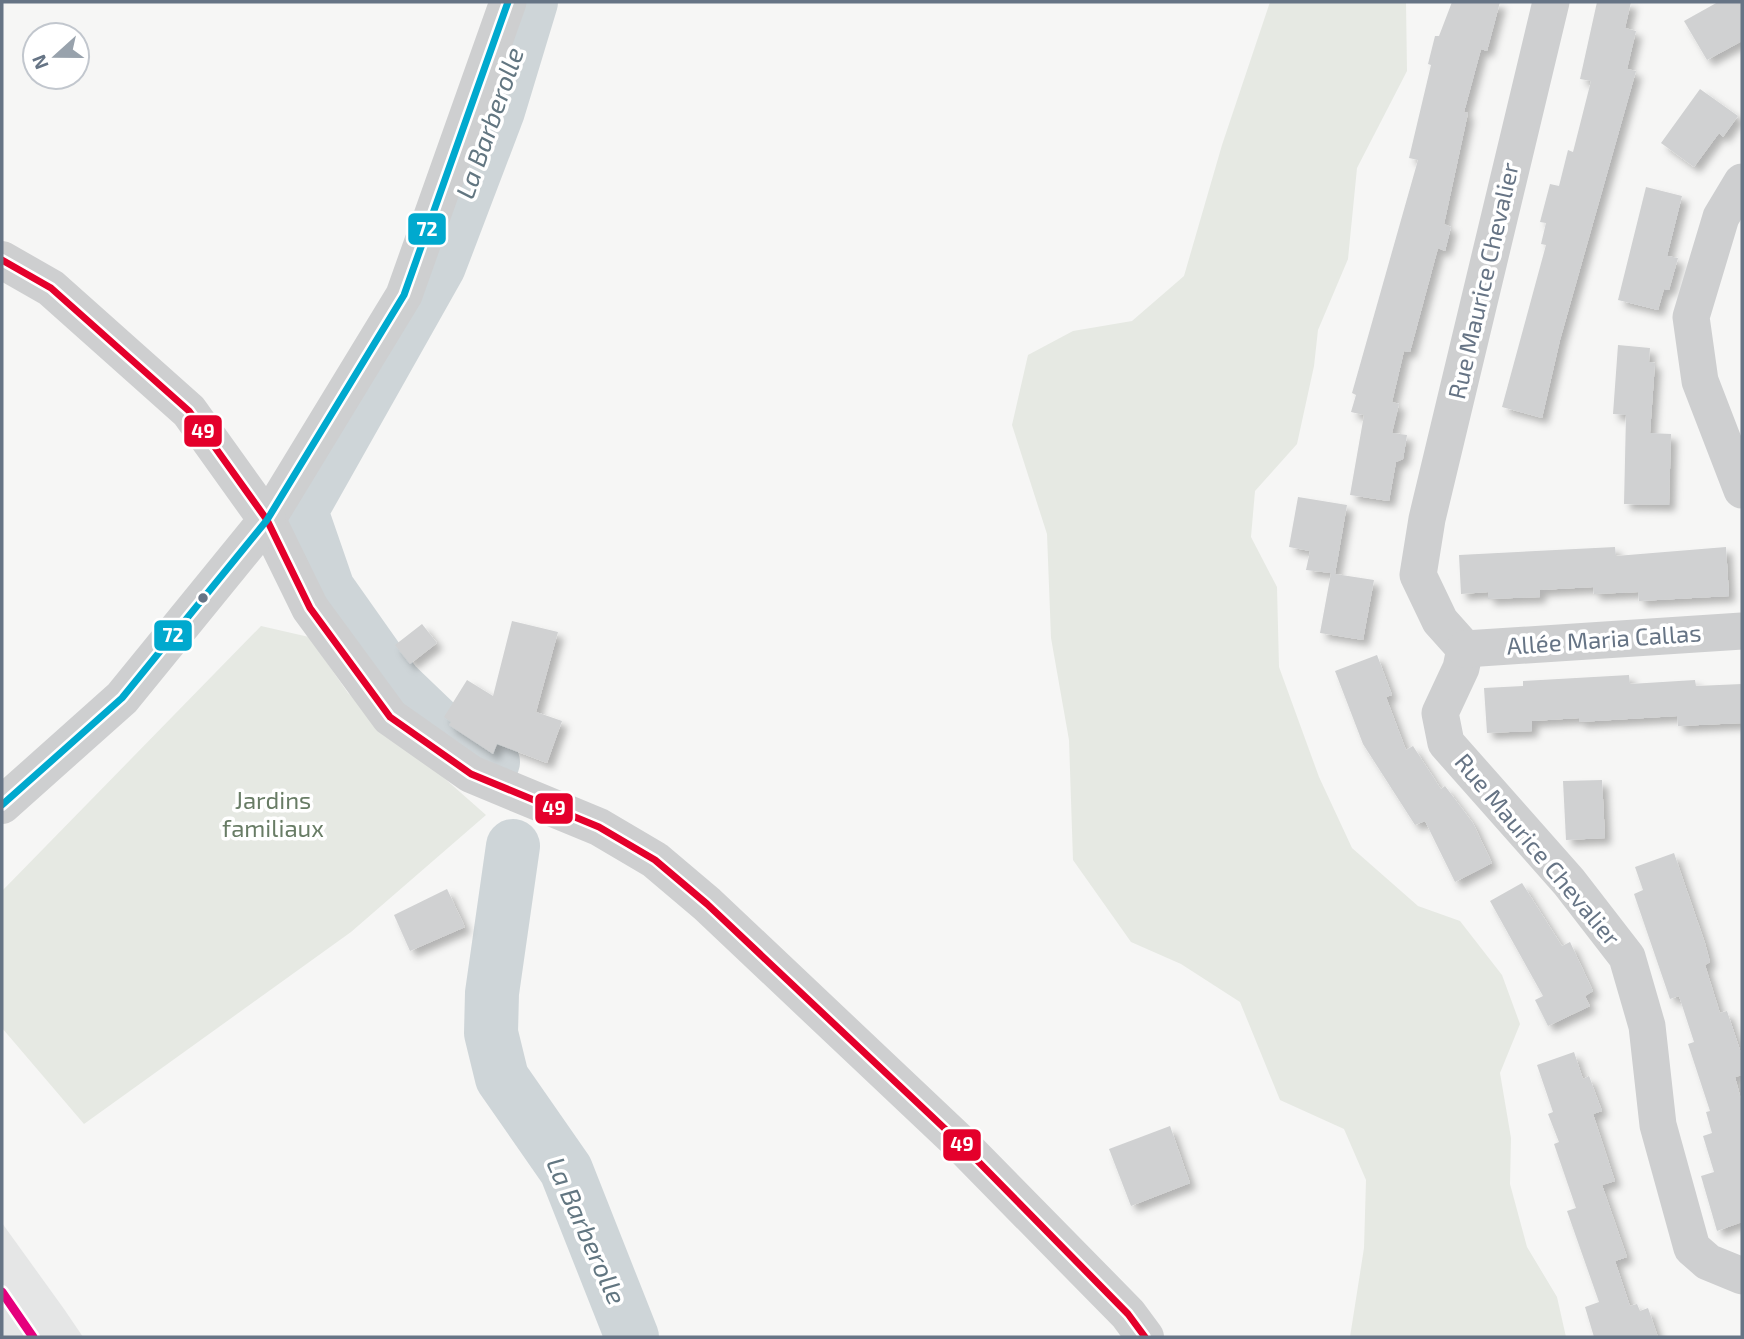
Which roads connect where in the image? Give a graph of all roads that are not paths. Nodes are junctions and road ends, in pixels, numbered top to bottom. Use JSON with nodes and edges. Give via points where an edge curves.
{"nodes":[{"id":1,"x":508,"y":2,"type":"edge"},
{"id":2,"x":1551,"y":2,"type":"edge"},
{"id":3,"x":1742,"y":182,"type":"edge"},
{"id":4,"x":2,"y":260,"type":"edge"},
{"id":5,"x":1742,"y":490,"type":"edge"},
{"id":6,"x":267,"y":520,"type":"junction"},
{"id":7,"x":1742,"y":631,"type":"edge"},
{"id":8,"x":1465,"y":649,"type":"junction"},
{"id":9,"x":2,"y":804,"type":"edge"},
{"id":10,"x":1742,"y":1276,"type":"edge"},
{"id":11,"x":1145,"y":1337,"type":"edge"}],
"edges":[{"from":1,"to":6,"type":"street","via":[[404,295]]},
{"from":2,"to":8,"type":"street","name":"Rue Maurice Chevalier","via":[[1427,519],[1418,575],[1440,621]]},
{"from":3,"to":5,"type":"street","via":[[1721,217],[1691,317],[1700,381]]},
{"from":4,"to":6,"type":"street","via":[[51,288],[189,411]]},
{"from":6,"to":9,"type":"street","via":[[121,698]]},
{"from":6,"to":11,"type":"street","via":[[310,608],[390,717],[471,774],[599,827],[655,860],[718,913],[960,1143],[1128,1314]]},
{"from":7,"to":8,"type":"street","name":"Allée Maria Callas"},
{"from":8,"to":10,"type":"street","name":"Rue Maurice Chevalier","via":[[1440,713],[1446,743],[1569,882],[1627,957],[1647,1026],[1658,1125],[1692,1248],[1708,1262]]}]}
